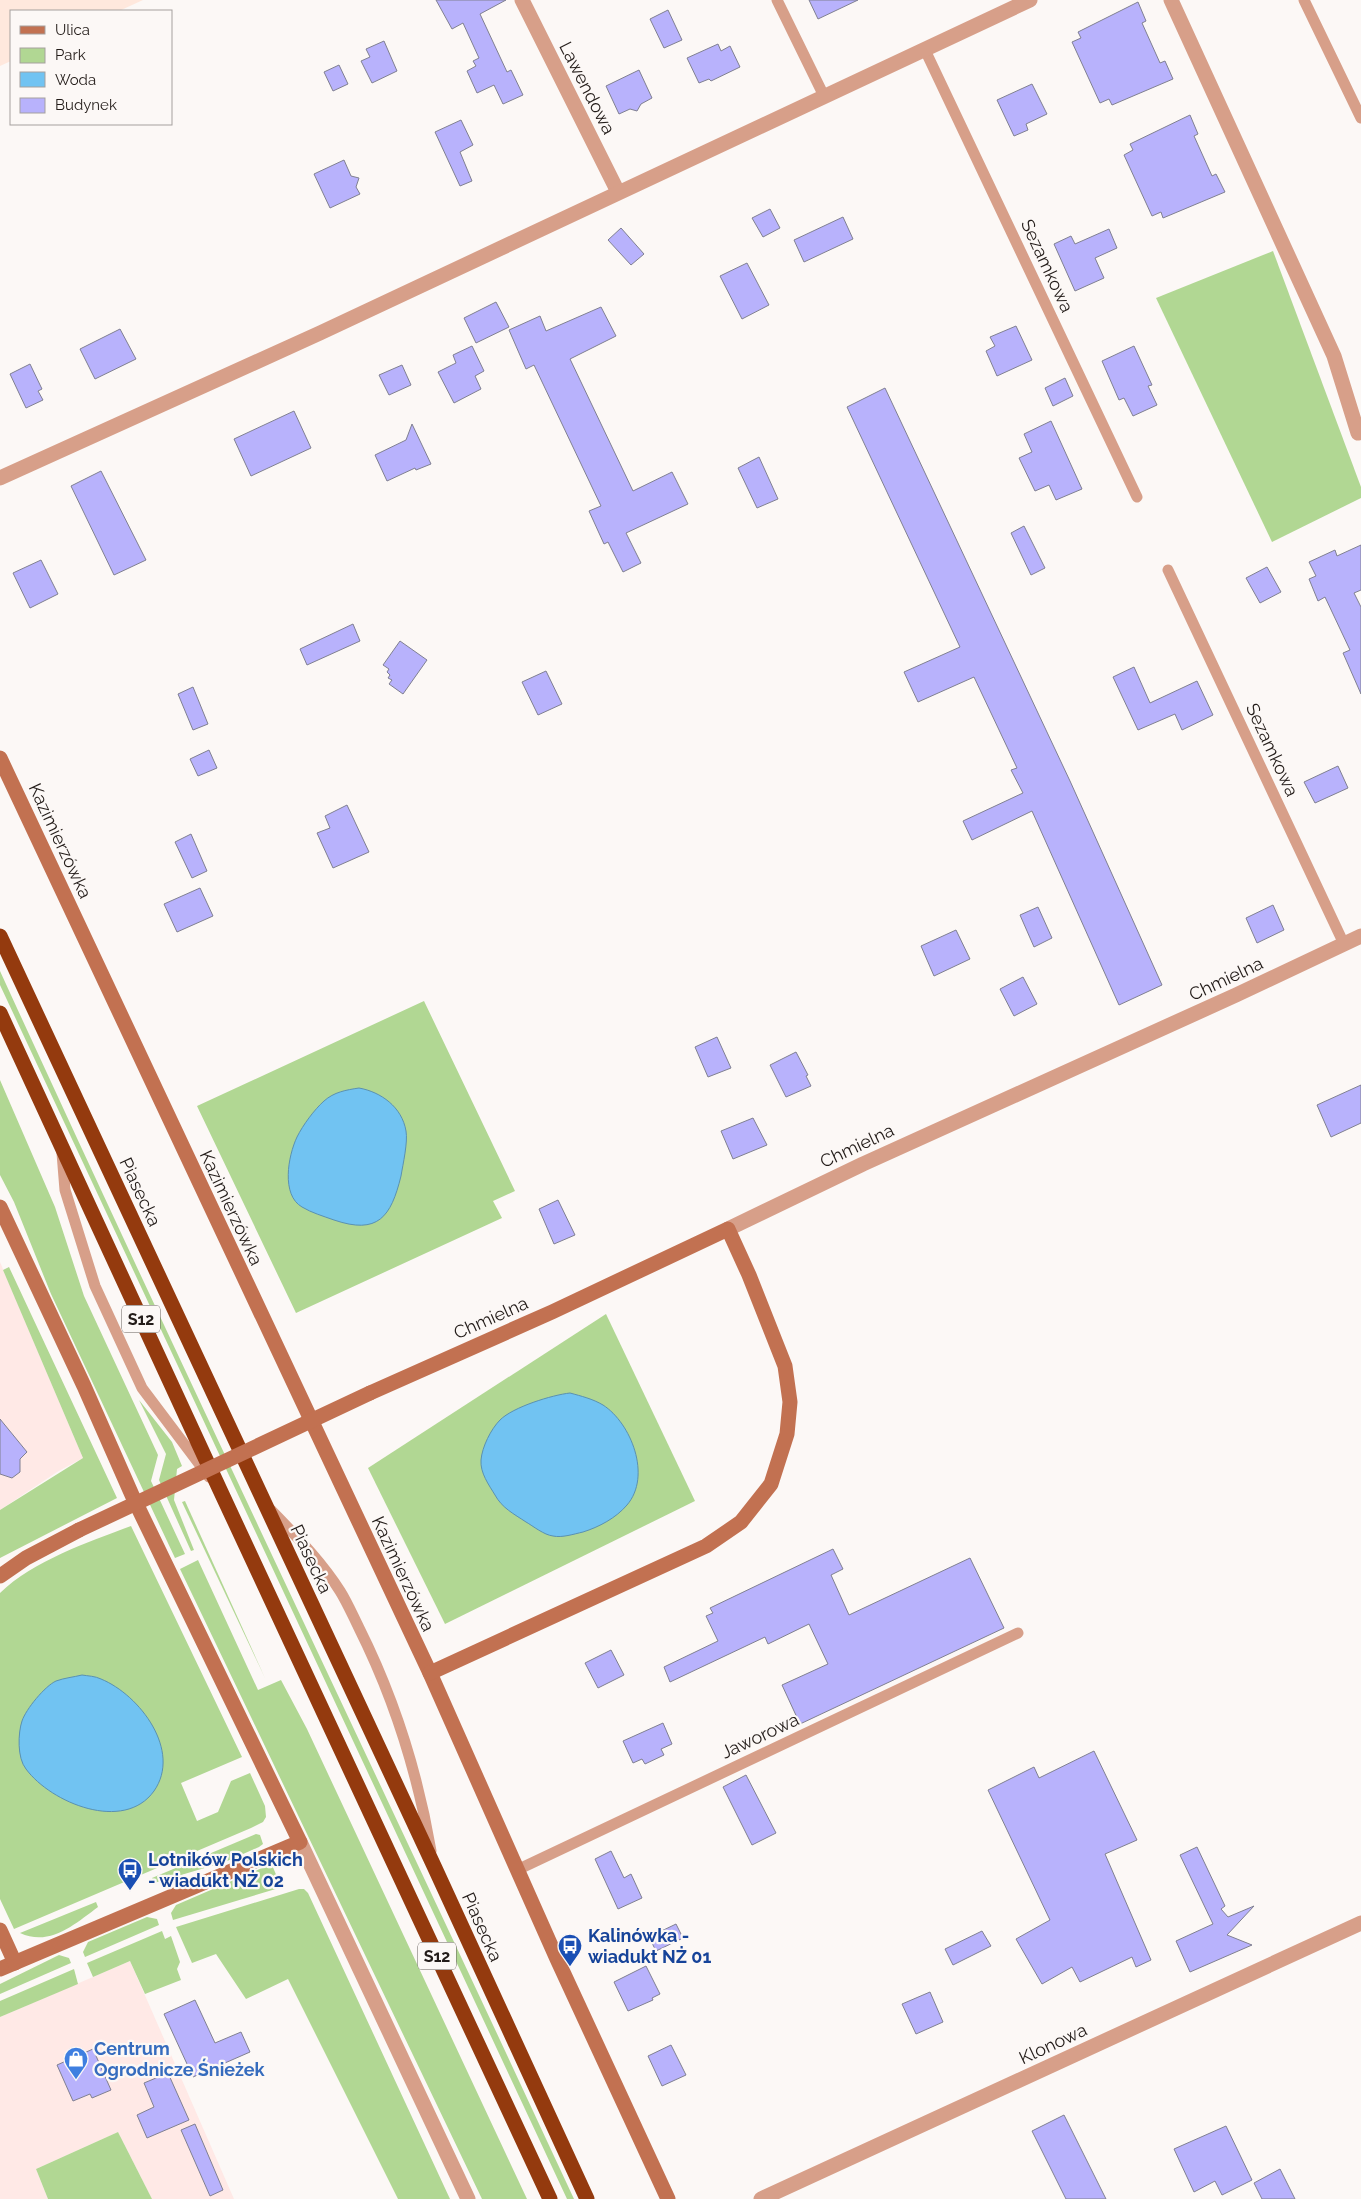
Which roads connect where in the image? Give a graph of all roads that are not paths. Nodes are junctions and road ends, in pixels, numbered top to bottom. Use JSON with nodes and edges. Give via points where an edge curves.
{"nodes":[{"id":1,"x":522,"y":0,"type":"edge"},
{"id":2,"x":776,"y":0,"type":"edge"},
{"id":3,"x":1030,"y":0,"type":"edge"},
{"id":4,"x":1172,"y":0,"type":"edge"},
{"id":5,"x":1304,"y":0,"type":"edge"},
{"id":6,"x":926,"y":50,"type":"junction"},
{"id":7,"x":824,"y":96,"type":"junction"},
{"id":8,"x":1361,"y":118,"type":"edge"},
{"id":9,"x":618,"y":192,"type":"junction"},
{"id":10,"x":1359,"y":437,"type":"edge"},
{"id":11,"x":0,"y":478,"type":"edge"},
{"id":12,"x":1137,"y":497,"type":"dead end"},
{"id":13,"x":1168,"y":570,"type":"dead end"},
{"id":14,"x":0,"y":758,"type":"edge"},
{"id":15,"x":0,"y":936,"type":"edge"},
{"id":16,"x":1361,"y":936,"type":"edge"},
{"id":17,"x":1344,"y":944,"type":"junction"},
{"id":18,"x":0,"y":1013,"type":"edge"},
{"id":19,"x":62,"y":1148,"type":"junction"},
{"id":20,"x":0,"y":1207,"type":"edge"},
{"id":21,"x":728,"y":1229,"type":"junction"},
{"id":22,"x":220,"y":1490,"type":"junction"},
{"id":23,"x":264,"y":1503,"type":"junction"},
{"id":24,"x":0,"y":1576,"type":"edge"},
{"id":25,"x":1018,"y":1633,"type":"dead end"},
{"id":26,"x":430,"y":1673,"type":"junction"},
{"id":27,"x":300,"y":1842,"type":"junction"},
{"id":28,"x":434,"y":1866,"type":"junction"},
{"id":29,"x":517,"y":1870,"type":"junction"},
{"id":30,"x":1361,"y":1923,"type":"edge"},
{"id":31,"x":0,"y":1930,"type":"edge"},
{"id":32,"x":15,"y":1963,"type":"junction"},
{"id":33,"x":0,"y":1969,"type":"edge"},
{"id":34,"x":468,"y":2199,"type":"edge"},
{"id":35,"x":550,"y":2199,"type":"edge"},
{"id":36,"x":587,"y":2199,"type":"edge"},
{"id":37,"x":668,"y":2199,"type":"edge"},
{"id":38,"x":761,"y":2199,"type":"edge"}],
"edges":[{"from":1,"to":9,"type":"street","name":"Lawendowa"},
{"from":2,"to":7,"type":"lane"},
{"from":3,"to":6,"type":"street"},
{"from":4,"to":10,"type":"street","via":[[1334,356]]},
{"from":5,"to":8,"type":"lane"},
{"from":6,"to":7,"type":"street"},
{"from":6,"to":12,"type":"lane","name":"Sezamkowa"},
{"from":7,"to":9,"type":"street"},
{"from":9,"to":11,"type":"street","via":[[328,330]]},
{"from":13,"to":17,"type":"lane","name":"Sezamkowa"},
{"from":14,"to":26,"type":"street","name":"Kazimierzówka"},
{"from":15,"to":23,"type":"highway","name":"Piasecka","number":"S12"},
{"from":16,"to":17,"type":"street","name":"Chmielna"},
{"from":17,"to":21,"type":"street","name":"Chmielna","via":[[832,1178]]},
{"from":18,"to":19,"type":"highway","number":"S12"},
{"from":19,"to":22,"type":"highway","number":"S12"},
{"from":19,"to":22,"type":"lane","via":[[65,1190],[95,1286],[142,1388]]},
{"from":20,"to":27,"type":"street","via":[[132,1495]]},
{"from":21,"to":24,"type":"street","name":"Chmielna","bridge":true,"via":[[79,1530]]},
{"from":21,"to":26,"type":"street","via":[[784,1366],[790,1402],[787,1434],[771,1484],[741,1522],[706,1546]]},
{"from":22,"to":35,"type":"highway","number":"S12"},
{"from":23,"to":28,"type":"highway","name":"Piasecka","number":"S12"},
{"from":23,"to":28,"type":"lane","via":[[303,1544],[340,1591],[369,1648],[391,1702],[423,1803]]},
{"from":25,"to":29,"type":"lane","name":"Jaworowa"},
{"from":26,"to":29,"type":"street","name":"Kazimierzówka"},
{"from":27,"to":32,"type":"street"},
{"from":27,"to":34,"type":"street"},
{"from":28,"to":36,"type":"highway","name":"Piasecka","number":"S12"},
{"from":29,"to":37,"type":"street","name":"Kazimierzówka"},
{"from":30,"to":38,"type":"street","name":"Klonowa"},
{"from":31,"to":32,"type":"street"},
{"from":32,"to":33,"type":"street"}]}
